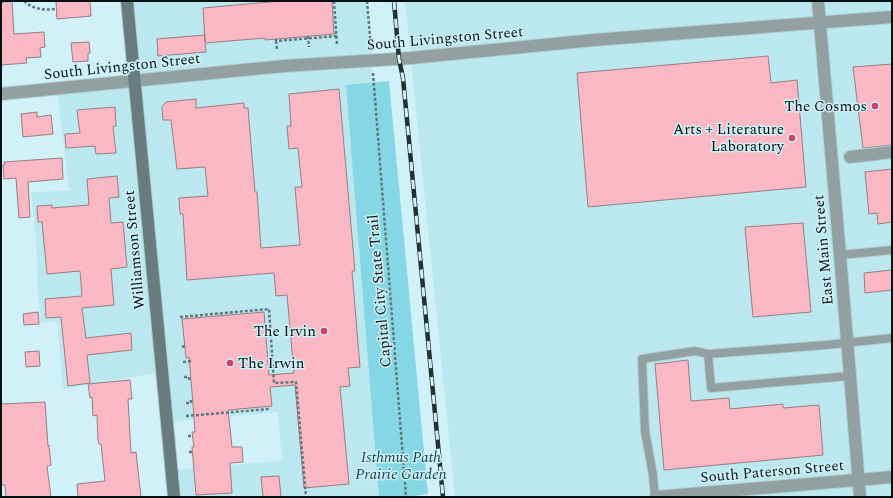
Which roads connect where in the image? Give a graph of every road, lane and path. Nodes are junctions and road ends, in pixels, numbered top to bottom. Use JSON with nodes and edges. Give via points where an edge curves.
{"nodes":[{"id":1,"x":8,"y":1,"type":"edge"},
{"id":2,"x":24,"y":1,"type":"edge"},
{"id":3,"x":127,"y":1,"type":"edge"},
{"id":4,"x":334,"y":1,"type":"edge"},
{"id":5,"x":367,"y":1,"type":"edge"},
{"id":6,"x":818,"y":1,"type":"edge"},
{"id":7,"x":1,"y":2,"type":"edge"},
{"id":8,"x":56,"y":9,"type":"dead end"},
{"id":9,"x":892,"y":17,"type":"edge"},
{"id":10,"x":820,"y":23,"type":"junction"},
{"id":11,"x":337,"y":36,"type":"junction"},
{"id":12,"x":308,"y":37,"type":"junction"},
{"id":13,"x":370,"y":41,"type":"dead end"},
{"id":14,"x":337,"y":44,"type":"dead end"},
{"id":15,"x":308,"y":47,"type":"dead end"},
{"id":16,"x":277,"y":50,"type":"dead end"},
{"id":17,"x":134,"y":81,"type":"junction"},
{"id":18,"x":373,"y":82,"type":"dead end"},
{"id":19,"x":1,"y":94,"type":"edge"},
{"id":20,"x":892,"y":152,"type":"edge"},
{"id":21,"x":850,"y":157,"type":"dead end"},
{"id":22,"x":892,"y":250,"type":"edge"},
{"id":23,"x":840,"y":255,"type":"junction"},
{"id":24,"x":180,"y":317,"type":"dead end"},
{"id":25,"x":892,"y":338,"type":"edge"},
{"id":26,"x":847,"y":342,"type":"junction"},
{"id":27,"x":708,"y":354,"type":"junction"},
{"id":28,"x":192,"y":361,"type":"dead end"},
{"id":29,"x":183,"y":362,"type":"dead end"},
{"id":30,"x":850,"y":376,"type":"junction"},
{"id":31,"x":184,"y":377,"type":"dead end"},
{"id":32,"x":190,"y":379,"type":"dead end"},
{"id":33,"x":192,"y":399,"type":"dead end"},
{"id":34,"x":186,"y":403,"type":"dead end"},
{"id":35,"x":269,"y":409,"type":"dead end"},
{"id":36,"x":186,"y":416,"type":"dead end"},
{"id":37,"x":188,"y":436,"type":"dead end"},
{"id":38,"x":193,"y":436,"type":"dead end"},
{"id":39,"x":892,"y":477,"type":"edge"},
{"id":40,"x":859,"y":480,"type":"junction"},
{"id":41,"x":174,"y":497,"type":"edge"},
{"id":42,"x":306,"y":497,"type":"edge"},
{"id":43,"x":406,"y":497,"type":"edge"},
{"id":44,"x":655,"y":497,"type":"edge"},
{"id":45,"x":860,"y":497,"type":"edge"}],
"edges":[{"from":1,"to":7,"type":"path"},
{"from":2,"to":8,"type":"path","via":[[33,8]]},
{"from":3,"to":17,"type":"street","name":"Williamson Street"},
{"from":4,"to":11,"type":"path"},
{"from":5,"to":13,"type":"path"},
{"from":6,"to":10,"type":"street","name":"East Main Street"},
{"from":9,"to":10,"type":"street","name":"South Livingston Street"},
{"from":10,"to":17,"type":"street","name":"South Livingston Street","via":[[594,40],[411,58],[284,66]]},
{"from":10,"to":23,"type":"street","name":"East Main Street"},
{"from":11,"to":12,"type":"path"},
{"from":11,"to":14,"type":"path"},
{"from":12,"to":15,"type":"path"},
{"from":12,"to":16,"type":"path","via":[[276,40]]},
{"from":17,"to":19,"type":"street","name":"South Livingston Street"},
{"from":17,"to":41,"type":"street","name":"Williamson Street"},
{"from":18,"to":43,"type":"path","name":"Capital City State Trail"},
{"from":20,"to":21,"type":"street"},
{"from":22,"to":23,"type":"lane"},
{"from":23,"to":26,"type":"street","name":"East Main Street"},
{"from":24,"to":42,"type":"path","via":[[269,309],[274,383],[296,382]]},
{"from":25,"to":26,"type":"lane"},
{"from":26,"to":27,"type":"lane"},
{"from":26,"to":30,"type":"street","name":"East Main Street"},
{"from":27,"to":30,"type":"lane","via":[[711,388]]},
{"from":27,"to":44,"type":"lane","via":[[696,351],[642,359],[645,431]]},
{"from":28,"to":29,"type":"path"},
{"from":30,"to":40,"type":"street","name":"East Main Street"},
{"from":31,"to":32,"type":"path"},
{"from":33,"to":34,"type":"path","via":[[191,403]]},
{"from":35,"to":36,"type":"path"},
{"from":37,"to":38,"type":"path"},
{"from":39,"to":40,"type":"street","name":"South Paterson Street"},
{"from":40,"to":44,"type":"street","name":"South Paterson Street"},
{"from":40,"to":45,"type":"street","name":"East Main Street"}]}
